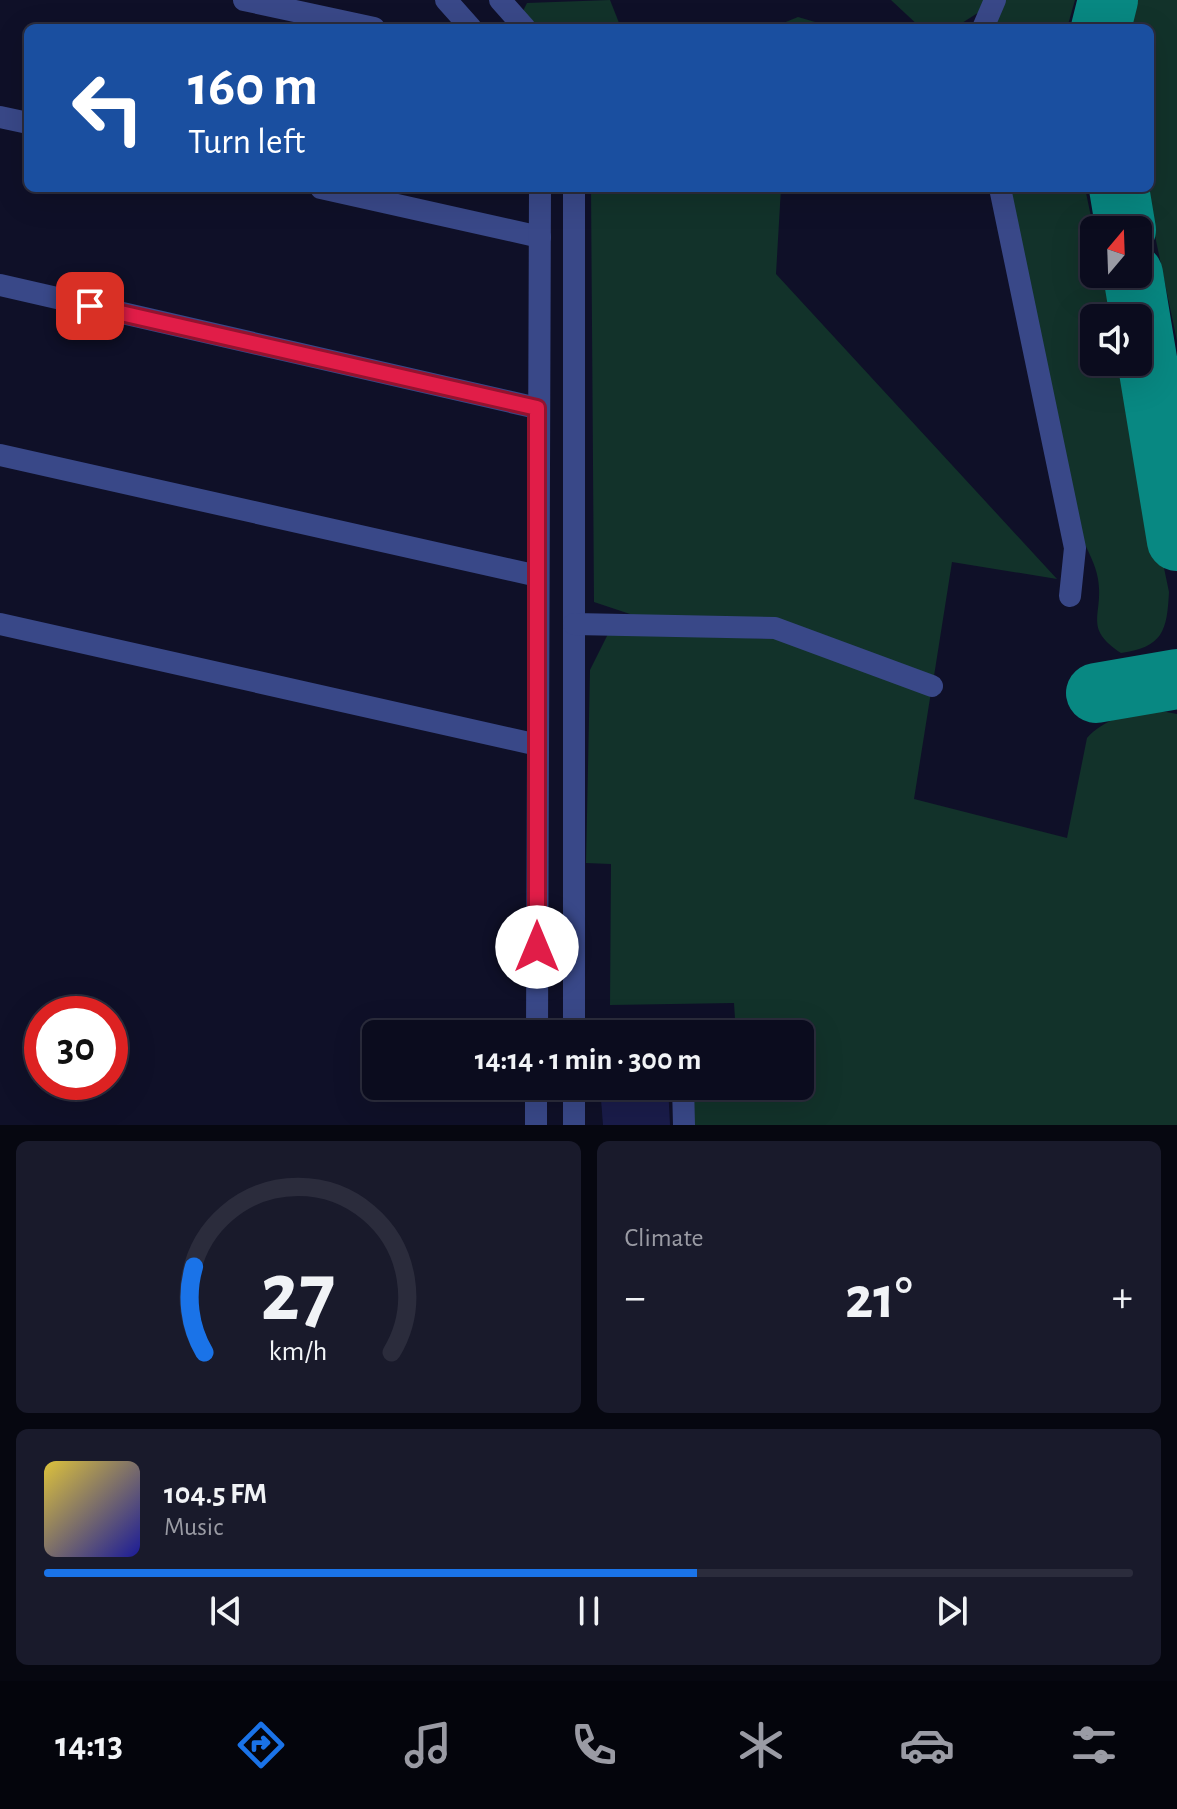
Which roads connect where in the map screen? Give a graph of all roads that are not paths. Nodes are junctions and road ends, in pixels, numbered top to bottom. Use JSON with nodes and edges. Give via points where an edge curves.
{"nodes":[{"id":1,"x":244,"y":0,"type":"edge"},
{"id":2,"x":446,"y":0,"type":"edge"},
{"id":3,"x":500,"y":0,"type":"edge"},
{"id":4,"x":995,"y":0,"type":"edge"},
{"id":5,"x":355,"y":24,"type":"edge"},
{"id":6,"x":467,"y":24,"type":"edge"},
{"id":7,"x":521,"y":24,"type":"edge"},
{"id":8,"x":985,"y":24,"type":"edge"},
{"id":9,"x":0,"y":117,"type":"edge"},
{"id":10,"x":24,"y":122,"type":"edge"},
{"id":11,"x":339,"y":192,"type":"edge"},
{"id":12,"x":540,"y":192,"type":"edge"},
{"id":13,"x":574,"y":192,"type":"edge"},
{"id":14,"x":1001,"y":192,"type":"edge"},
{"id":15,"x":540,"y":237,"type":"junction"},
{"id":16,"x":0,"y":285,"type":"edge"},
{"id":17,"x":537,"y":408,"type":"junction"},
{"id":18,"x":0,"y":455,"type":"edge"},
{"id":19,"x":538,"y":576,"type":"junction"},
{"id":20,"x":1070,"y":596,"type":"dead end"},
{"id":21,"x":0,"y":624,"type":"edge"},
{"id":22,"x":574,"y":624,"type":"junction"},
{"id":23,"x":932,"y":686,"type":"dead end"},
{"id":24,"x":538,"y":745,"type":"junction"},
{"id":25,"x":537,"y":1020,"type":"edge"},
{"id":26,"x":574,"y":1020,"type":"edge"},
{"id":27,"x":536,"y":1100,"type":"edge"},
{"id":28,"x":574,"y":1100,"type":"edge"},
{"id":29,"x":683,"y":1100,"type":"edge"},
{"id":30,"x":536,"y":1125,"type":"edge"},
{"id":31,"x":574,"y":1125,"type":"edge"},
{"id":32,"x":684,"y":1125,"type":"edge"}],
"edges":[{"from":1,"to":5,"type":"street"},
{"from":2,"to":6,"type":"street"},
{"from":3,"to":7,"type":"street"},
{"from":4,"to":8,"type":"street"},
{"from":9,"to":10,"type":"street"},
{"from":11,"to":15,"type":"street"},
{"from":12,"to":15,"type":"street"},
{"from":13,"to":22,"type":"street"},
{"from":14,"to":20,"type":"street","via":[[1075,548]]},
{"from":15,"to":17,"type":"street"},
{"from":16,"to":17,"type":"street"},
{"from":17,"to":19,"type":"street"},
{"from":18,"to":19,"type":"street"},
{"from":19,"to":24,"type":"street"},
{"from":21,"to":24,"type":"street"},
{"from":22,"to":23,"type":"street","via":[[775,628]]},
{"from":22,"to":26,"type":"street"},
{"from":24,"to":25,"type":"street"},
{"from":27,"to":30,"type":"street"},
{"from":28,"to":31,"type":"street"},
{"from":29,"to":32,"type":"street"}]}
